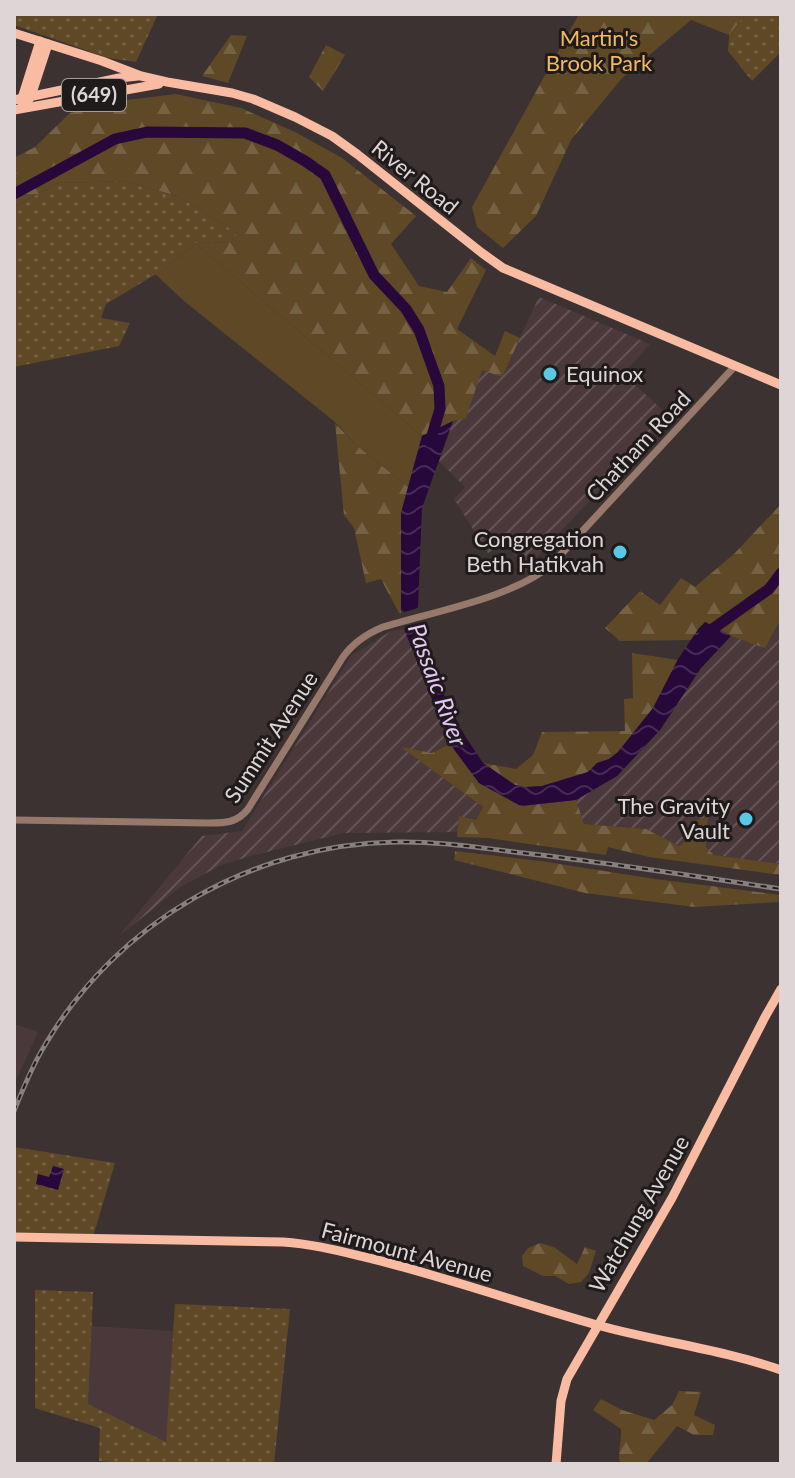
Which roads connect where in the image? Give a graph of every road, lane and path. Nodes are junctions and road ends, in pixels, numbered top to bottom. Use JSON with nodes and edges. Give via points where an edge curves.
{"nodes":[{"id":1,"x":14,"y":34,"type":"edge"},
{"id":2,"x":44,"y":42,"type":"junction"},
{"id":3,"x":33,"y":62,"type":"junction"},
{"id":4,"x":141,"y":76,"type":"junction"},
{"id":5,"x":167,"y":82,"type":"junction"},
{"id":6,"x":21,"y":103,"type":"edge"},
{"id":7,"x":735,"y":366,"type":"junction"},
{"id":8,"x":781,"y":385,"type":"edge"},
{"id":9,"x":393,"y":624,"type":"joint"},
{"id":10,"x":14,"y":820,"type":"edge"},
{"id":11,"x":781,"y":989,"type":"edge"},
{"id":12,"x":14,"y":1237,"type":"edge"},
{"id":13,"x":597,"y":1325,"type":"junction"},
{"id":14,"x":781,"y":1370,"type":"edge"},
{"id":15,"x":556,"y":1464,"type":"edge"}],
"edges":[{"from":1,"to":2,"type":"main road","name":"River Road","number":"(649)"},
{"from":1,"to":3,"type":"main road","via":[[28,45]]},
{"from":2,"to":3,"type":"main road"},
{"from":2,"to":4,"type":"main road","name":"River Road","number":"(649)"},
{"from":2,"to":6,"type":"main road"},
{"from":3,"to":6,"type":"main road"},
{"from":4,"to":5,"type":"main road","name":"River Road","number":"(649)"},
{"from":4,"to":6,"type":"main road","number":"(649)"},
{"from":5,"to":6,"type":"main road","number":"(649)"},
{"from":5,"to":7,"type":"main road","name":"River Road","via":[[232,93],[295,117],[357,154],[503,268]]},
{"from":7,"to":8,"type":"main road","name":"River Road"},
{"from":7,"to":9,"type":"street","name":"Chatham Road","via":[[546,570],[498,592]]},
{"from":9,"to":10,"type":"street","name":"Summit Avenue","via":[[371,632],[348,651],[236,820]]},
{"from":11,"to":13,"type":"main road","name":"Watchung Avenue","via":[[672,1198]]},
{"from":12,"to":13,"type":"main road","name":"Fairmount Avenue","via":[[314,1245]]},
{"from":13,"to":14,"type":"main road","name":"Fairmount Avenue"},
{"from":13,"to":15,"type":"main road","name":"Watchung Avenue","via":[[564,1388]]}]}
